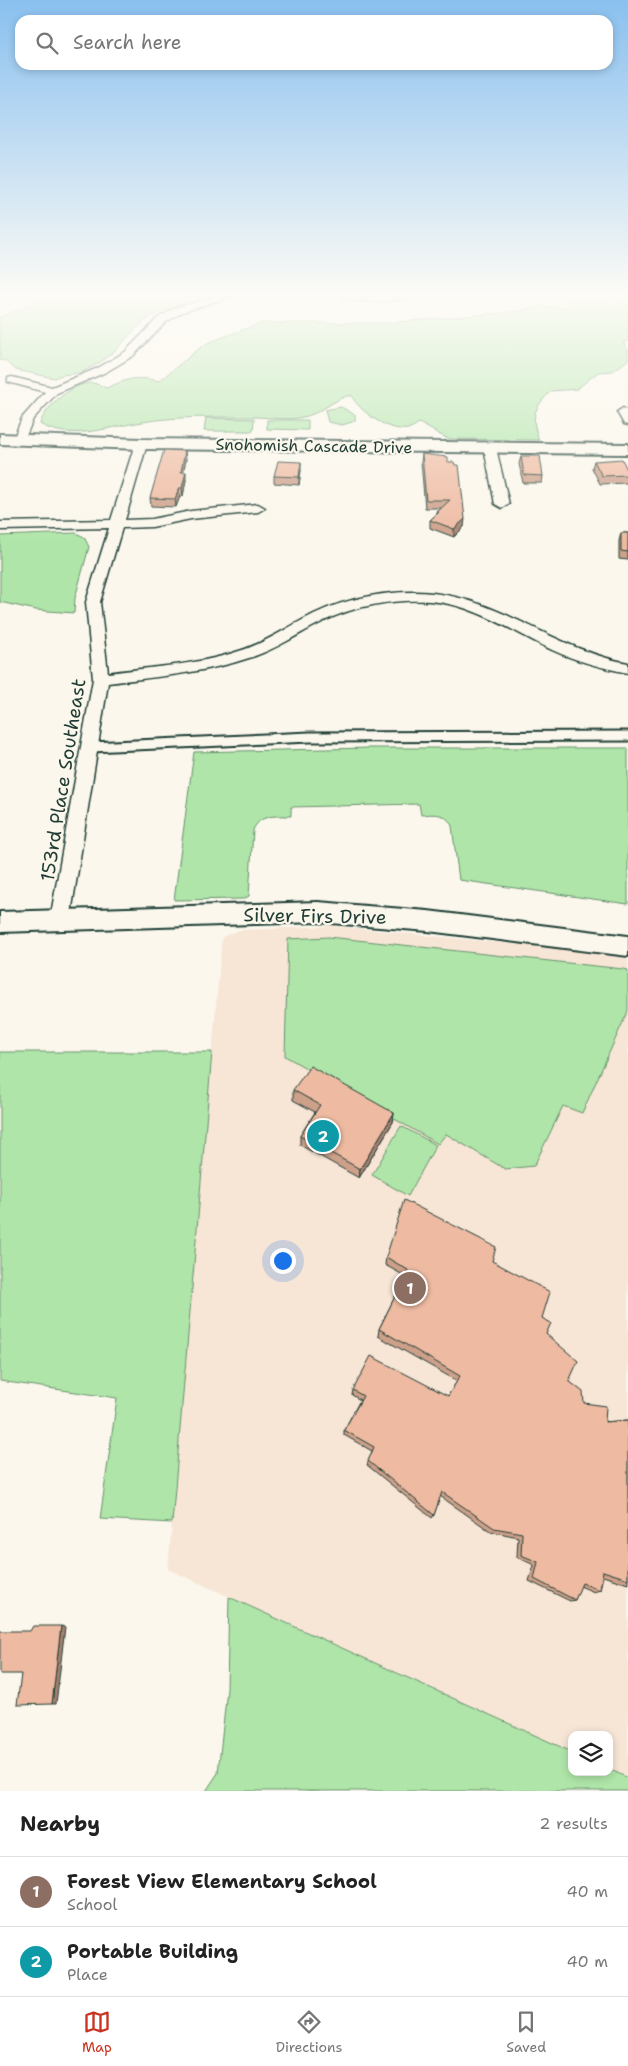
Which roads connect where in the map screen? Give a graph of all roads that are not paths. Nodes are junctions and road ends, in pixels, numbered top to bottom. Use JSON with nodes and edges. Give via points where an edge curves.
{"nodes":[{"id":1,"x":12,"y":380,"type":"dead end"},
{"id":2,"x":80,"y":380,"type":"edge"},
{"id":3,"x":53,"y":391,"type":"junction"},
{"id":4,"x":0,"y":439,"type":"edge"},
{"id":5,"x":19,"y":440,"type":"junction"},
{"id":6,"x":141,"y":444,"type":"junction"},
{"id":7,"x":490,"y":448,"type":"junction"},
{"id":8,"x":628,"y":450,"type":"edge"},
{"id":9,"x":502,"y":504,"type":"dead end"},
{"id":10,"x":258,"y":508,"type":"dead end"},
{"id":11,"x":114,"y":525,"type":"junction"},
{"id":12,"x":0,"y":526,"type":"edge"},
{"id":13,"x":628,"y":668,"type":"edge"},
{"id":14,"x":101,"y":679,"type":"junction"},
{"id":15,"x":628,"y":736,"type":"edge"},
{"id":16,"x":91,"y":747,"type":"junction"},
{"id":17,"x":60,"y":920,"type":"junction"},
{"id":18,"x":0,"y":922,"type":"edge"},
{"id":19,"x":628,"y":946,"type":"edge"}],
"edges":[{"from":1,"to":3,"type":"street"},
{"from":2,"to":3,"type":"street"},
{"from":3,"to":5,"type":"street","via":[[28,418]]},
{"from":4,"to":5,"type":"street","name":"Snohomish Cascade Drive"},
{"from":5,"to":6,"type":"street","name":"Snohomish Cascade Drive"},
{"from":6,"to":7,"type":"street","name":"Snohomish Cascade Drive"},
{"from":6,"to":11,"type":"street","name":"153rd Place Southeast"},
{"from":7,"to":8,"type":"street","name":"Snohomish Cascade Drive"},
{"from":7,"to":9,"type":"street"},
{"from":10,"to":11,"type":"street"},
{"from":11,"to":12,"type":"street"},
{"from":11,"to":14,"type":"street","name":"153rd Place Southeast","via":[[93,602]]},
{"from":13,"to":14,"type":"street","via":[[578,655],[498,614],[430,597],[388,598],[347,606],[232,659]]},
{"from":14,"to":16,"type":"street","name":"153rd Place Southeast"},
{"from":15,"to":16,"type":"lane","via":[[310,737]]},
{"from":16,"to":17,"type":"street","name":"153rd Place Southeast"},
{"from":17,"to":18,"type":"street","name":"Silver Firs Drive"},
{"from":17,"to":19,"type":"street","name":"Silver Firs Drive","via":[[318,912],[455,924]]}]}
